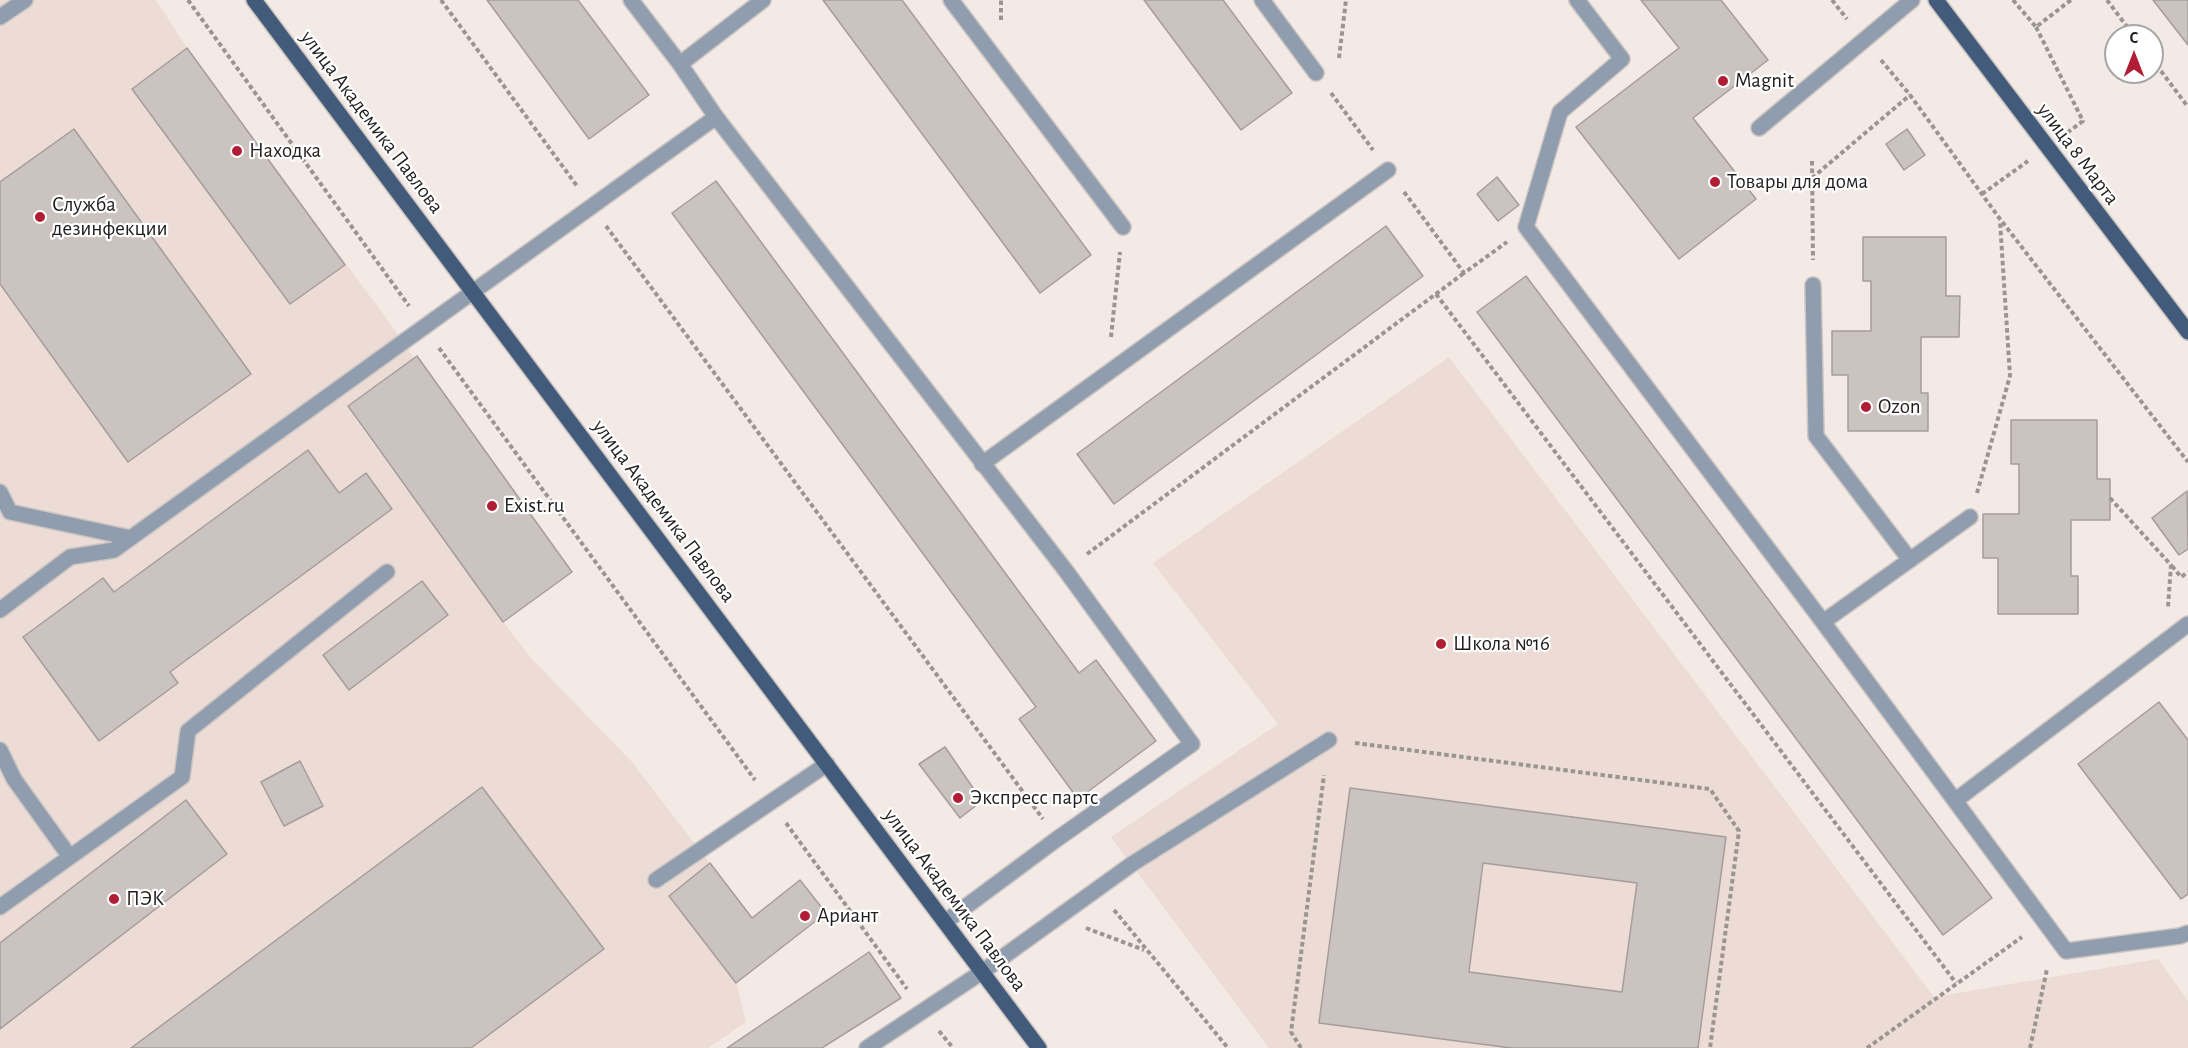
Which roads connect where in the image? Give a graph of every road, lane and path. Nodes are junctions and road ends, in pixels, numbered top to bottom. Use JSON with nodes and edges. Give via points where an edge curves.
{"nodes":[{"id":1,"x":25,"y":0,"type":"edge"},
{"id":2,"x":188,"y":0,"type":"edge"},
{"id":3,"x":254,"y":0,"type":"edge"},
{"id":4,"x":441,"y":0,"type":"edge"},
{"id":5,"x":631,"y":0,"type":"edge"},
{"id":6,"x":763,"y":0,"type":"edge"},
{"id":7,"x":951,"y":0,"type":"edge"},
{"id":8,"x":1262,"y":0,"type":"edge"},
{"id":9,"x":1346,"y":0,"type":"edge"},
{"id":10,"x":1577,"y":0,"type":"edge"},
{"id":11,"x":1832,"y":0,"type":"edge"},
{"id":12,"x":1912,"y":0,"type":"edge"},
{"id":13,"x":1936,"y":0,"type":"edge"},
{"id":14,"x":2013,"y":0,"type":"edge"},
{"id":15,"x":2071,"y":0,"type":"edge"},
{"id":16,"x":2107,"y":0,"type":"edge"},
{"id":17,"x":0,"y":17,"type":"edge"},
{"id":18,"x":2125,"y":24,"type":"edge"},
{"id":19,"x":1864,"y":40,"type":"junction"},
{"id":20,"x":680,"y":64,"type":"junction"},
{"id":21,"x":1338,"y":65,"type":"dead end"},
{"id":22,"x":1316,"y":73,"type":"joint"},
{"id":23,"x":2164,"y":75,"type":"edge"},
{"id":24,"x":1335,"y":86,"type":"dead end"},
{"id":25,"x":1910,"y":95,"type":"junction"},
{"id":26,"x":1334,"y":97,"type":"junction"},
{"id":27,"x":2188,"y":107,"type":"edge"},
{"id":28,"x":716,"y":117,"type":"junction"},
{"id":29,"x":1759,"y":128,"type":"dead end"},
{"id":30,"x":1812,"y":161,"type":"dead end"},
{"id":31,"x":1388,"y":170,"type":"junction"},
{"id":32,"x":1812,"y":178,"type":"junction"},
{"id":33,"x":591,"y":206,"type":"junction"},
{"id":34,"x":2000,"y":219,"type":"junction"},
{"id":35,"x":1123,"y":227,"type":"joint"},
{"id":36,"x":1526,"y":227,"type":"junction"},
{"id":37,"x":1464,"y":273,"type":"junction"},
{"id":38,"x":1813,"y":285,"type":"joint"},
{"id":39,"x":472,"y":290,"type":"junction"},
{"id":40,"x":1436,"y":294,"type":"junction"},
{"id":41,"x":423,"y":326,"type":"junction"},
{"id":42,"x":2188,"y":332,"type":"edge"},
{"id":43,"x":1107,"y":373,"type":"junction"},
{"id":44,"x":2188,"y":462,"type":"edge"},
{"id":45,"x":982,"y":464,"type":"junction"},
{"id":46,"x":0,"y":492,"type":"edge"},
{"id":47,"x":2110,"y":498,"type":"dead end"},
{"id":48,"x":1970,"y":517,"type":"joint"},
{"id":49,"x":131,"y":538,"type":"junction"},
{"id":50,"x":1910,"y":560,"type":"junction"},
{"id":51,"x":2171,"y":565,"type":"junction"},
{"id":52,"x":1066,"y":570,"type":"junction"},
{"id":53,"x":387,"y":572,"type":"dead end"},
{"id":54,"x":2188,"y":572,"type":"edge"},
{"id":55,"x":0,"y":610,"type":"edge"},
{"id":56,"x":1823,"y":622,"type":"junction"},
{"id":57,"x":2188,"y":624,"type":"edge"},
{"id":58,"x":2165,"y":641,"type":"junction"},
{"id":59,"x":1329,"y":740,"type":"junction"},
{"id":60,"x":0,"y":750,"type":"edge"},
{"id":61,"x":827,"y":764,"type":"junction"},
{"id":62,"x":1956,"y":800,"type":"junction"},
{"id":63,"x":771,"y":801,"type":"junction"},
{"id":64,"x":1057,"y":838,"type":"junction"},
{"id":65,"x":70,"y":857,"type":"junction"},
{"id":66,"x":656,"y":880,"type":"dead end"},
{"id":67,"x":1097,"y":888,"type":"junction"},
{"id":68,"x":0,"y":907,"type":"edge"},
{"id":69,"x":1057,"y":918,"type":"junction"},
{"id":70,"x":945,"y":922,"type":"junction"},
{"id":71,"x":2188,"y":933,"type":"edge"},
{"id":72,"x":2020,"y":938,"type":"dead end"},
{"id":73,"x":1146,"y":950,"type":"junction"},
{"id":74,"x":2047,"y":968,"type":"dead end"},
{"id":75,"x":982,"y":972,"type":"junction"},
{"id":76,"x":1956,"y":983,"type":"junction"},
{"id":77,"x":923,"y":1011,"type":"junction"},
{"id":78,"x":867,"y":1048,"type":"edge"},
{"id":79,"x":953,"y":1048,"type":"edge"},
{"id":80,"x":1039,"y":1048,"type":"edge"},
{"id":81,"x":1228,"y":1048,"type":"edge"},
{"id":82,"x":1301,"y":1048,"type":"edge"},
{"id":83,"x":1710,"y":1048,"type":"edge"},
{"id":84,"x":1867,"y":1048,"type":"edge"},
{"id":85,"x":2030,"y":1048,"type":"edge"}],
"edges":[{"from":1,"to":17,"type":"lane"},
{"from":2,"to":41,"type":"path"},
{"from":3,"to":39,"type":"main road","name":"улица Академика Павлова"},
{"from":4,"to":33,"type":"path"},
{"from":5,"to":20,"type":"lane"},
{"from":6,"to":20,"type":"lane"},
{"from":7,"to":35,"type":"lane"},
{"from":8,"to":22,"type":"lane"},
{"from":9,"to":21,"type":"path"},
{"from":10,"to":36,"type":"lane","via":[[1622,59],[1560,112]]},
{"from":11,"to":19,"type":"path"},
{"from":12,"to":19,"type":"lane"},
{"from":13,"to":42,"type":"main road","name":"улица 8 Марта"},
{"from":14,"to":15,"type":"path","via":[[2036,27]]},
{"from":16,"to":18,"type":"path"},
{"from":19,"to":25,"type":"path"},
{"from":19,"to":29,"type":"lane"},
{"from":20,"to":28,"type":"lane"},
{"from":22,"to":26,"type":"path"},
{"from":23,"to":27,"type":"path"},
{"from":24,"to":26,"type":"path"},
{"from":25,"to":32,"type":"path"},
{"from":25,"to":34,"type":"path"},
{"from":26,"to":31,"type":"path"},
{"from":28,"to":33,"type":"lane"},
{"from":28,"to":45,"type":"lane"},
{"from":30,"to":32,"type":"path"},
{"from":31,"to":37,"type":"path"},
{"from":31,"to":43,"type":"lane"},
{"from":32,"to":38,"type":"path"},
{"from":33,"to":39,"type":"lane"},
{"from":33,"to":64,"type":"path"},
{"from":34,"to":44,"type":"path"},
{"from":34,"to":48,"type":"path","via":[[2010,376]]},
{"from":35,"to":43,"type":"path"},
{"from":36,"to":37,"type":"path"},
{"from":36,"to":56,"type":"lane"},
{"from":37,"to":40,"type":"path"},
{"from":38,"to":50,"type":"lane","via":[[1816,436]]},
{"from":39,"to":41,"type":"lane"},
{"from":39,"to":61,"type":"main road","name":"улица Академика Павлова"},
{"from":40,"to":52,"type":"path"},
{"from":40,"to":76,"type":"path"},
{"from":41,"to":49,"type":"lane"},
{"from":41,"to":63,"type":"path"},
{"from":43,"to":45,"type":"lane"},
{"from":45,"to":52,"type":"lane"},
{"from":46,"to":49,"type":"lane","via":[[10,512]]},
{"from":47,"to":51,"type":"path"},
{"from":48,"to":50,"type":"lane"},
{"from":49,"to":55,"type":"lane","via":[[114,550],[70,556]]},
{"from":50,"to":56,"type":"lane"},
{"from":51,"to":54,"type":"path","via":[[2181,577]]},
{"from":51,"to":58,"type":"path"},
{"from":52,"to":64,"type":"lane","via":[[1192,744]]},
{"from":53,"to":65,"type":"lane","via":[[188,731],[182,777]]},
{"from":56,"to":62,"type":"lane"},
{"from":57,"to":58,"type":"lane"},
{"from":58,"to":62,"type":"lane"},
{"from":59,"to":67,"type":"lane"},
{"from":59,"to":82,"type":"path","via":[[1291,1032]]},
{"from":59,"to":83,"type":"path","via":[[1710,789],[1739,831]]},
{"from":60,"to":65,"type":"lane","via":[[14,779]]},
{"from":61,"to":63,"type":"lane"},
{"from":61,"to":70,"type":"main road","name":"улица Академика Павлова"},
{"from":62,"to":71,"type":"lane","via":[[2066,951]]},
{"from":63,"to":66,"type":"lane"},
{"from":63,"to":77,"type":"path"},
{"from":64,"to":70,"type":"lane"},
{"from":65,"to":68,"type":"lane"},
{"from":67,"to":69,"type":"lane"},
{"from":67,"to":73,"type":"path"},
{"from":69,"to":73,"type":"path"},
{"from":69,"to":75,"type":"lane"},
{"from":70,"to":75,"type":"main road","name":"улица Академика Павлова"},
{"from":72,"to":76,"type":"path"},
{"from":73,"to":81,"type":"path"},
{"from":74,"to":85,"type":"path"},
{"from":75,"to":77,"type":"lane"},
{"from":75,"to":80,"type":"main road","name":"улица Академика Павлова"},
{"from":76,"to":84,"type":"path"},
{"from":77,"to":78,"type":"lane"},
{"from":77,"to":79,"type":"path"}]}
